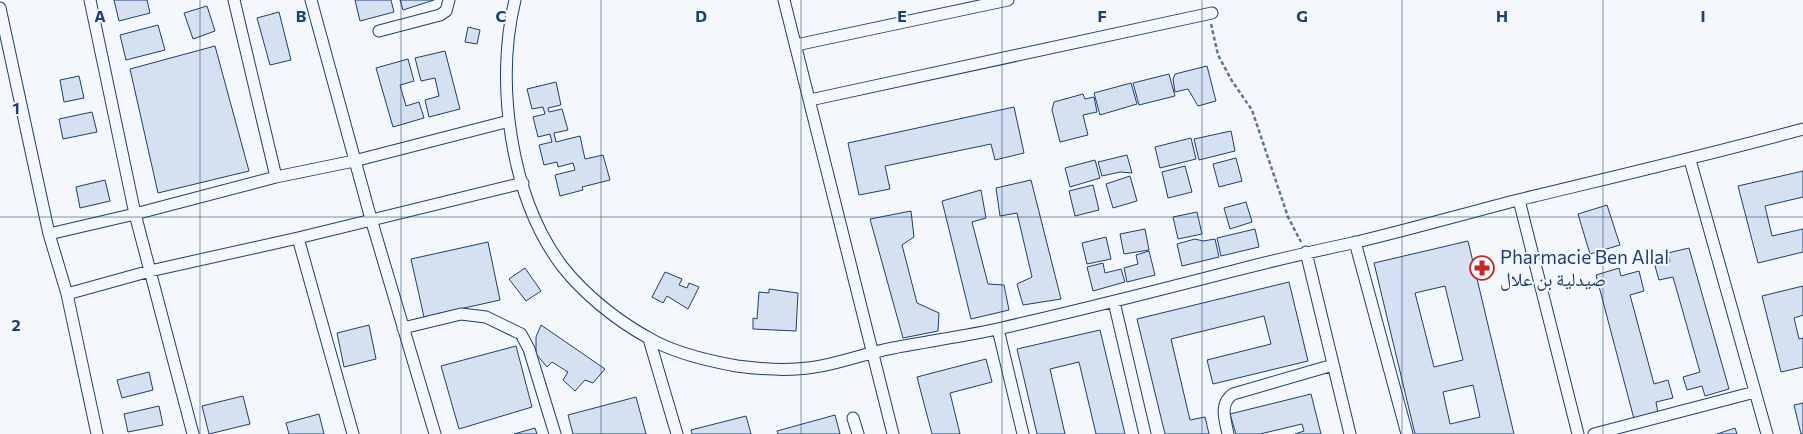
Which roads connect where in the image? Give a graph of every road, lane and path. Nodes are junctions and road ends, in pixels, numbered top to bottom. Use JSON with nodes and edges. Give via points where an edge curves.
{"nodes":[{"id":1,"x":90,"y":0,"type":"edge"},
{"id":2,"x":234,"y":0,"type":"edge"},
{"id":3,"x":311,"y":0,"type":"edge"},
{"id":4,"x":449,"y":0,"type":"edge"},
{"id":5,"x":515,"y":0,"type":"edge"},
{"id":6,"x":784,"y":0,"type":"edge"},
{"id":7,"x":1008,"y":0,"type":"edge"},
{"id":8,"x":0,"y":8,"type":"edge"},
{"id":9,"x":1212,"y":13,"type":"joint"},
{"id":10,"x":379,"y":31,"type":"dead end"},
{"id":11,"x":796,"y":45,"type":"junction"},
{"id":12,"x":810,"y":100,"type":"junction"},
{"id":13,"x":509,"y":121,"type":"junction"},
{"id":14,"x":1803,"y":129,"type":"edge"},
{"id":15,"x":1690,"y":160,"type":"junction"},
{"id":16,"x":354,"y":161,"type":"junction"},
{"id":17,"x":276,"y":176,"type":"junction"},
{"id":18,"x":523,"y":183,"type":"junction"},
{"id":19,"x":1519,"y":200,"type":"junction"},
{"id":20,"x":135,"y":214,"type":"junction"},
{"id":21,"x":371,"y":220,"type":"junction"},
{"id":22,"x":49,"y":234,"type":"junction"},
{"id":23,"x":298,"y":238,"type":"junction"},
{"id":24,"x":1355,"y":242,"type":"junction"},
{"id":25,"x":1306,"y":252,"type":"junction"},
{"id":26,"x":150,"y":271,"type":"junction"},
{"id":27,"x":67,"y":294,"type":"junction"},
{"id":28,"x":1114,"y":302,"type":"junction"},
{"id":29,"x":403,"y":328,"type":"junction"},
{"id":30,"x":998,"y":329,"type":"junction"},
{"id":31,"x":649,"y":339,"type":"junction"},
{"id":32,"x":873,"y":352,"type":"junction"},
{"id":33,"x":1333,"y":365,"type":"junction"},
{"id":34,"x":1755,"y":392,"type":"junction"},
{"id":35,"x":853,"y":418,"type":"dead end"},
{"id":36,"x":97,"y":434,"type":"edge"},
{"id":37,"x":193,"y":434,"type":"edge"},
{"id":38,"x":353,"y":434,"type":"edge"},
{"id":39,"x":435,"y":434,"type":"edge"},
{"id":40,"x":555,"y":434,"type":"edge"},
{"id":41,"x":677,"y":434,"type":"edge"},
{"id":42,"x":858,"y":434,"type":"edge"},
{"id":43,"x":893,"y":434,"type":"edge"},
{"id":44,"x":1023,"y":434,"type":"edge"},
{"id":45,"x":1145,"y":434,"type":"edge"},
{"id":46,"x":1228,"y":434,"type":"edge"},
{"id":47,"x":1350,"y":434,"type":"edge"},
{"id":48,"x":1407,"y":434,"type":"edge"},
{"id":49,"x":1578,"y":434,"type":"edge"},
{"id":50,"x":1594,"y":434,"type":"edge"},
{"id":51,"x":1767,"y":434,"type":"edge"}],
"edges":[{"from":1,"to":20,"type":"street"},
{"from":2,"to":17,"type":"street"},
{"from":3,"to":16,"type":"street"},
{"from":4,"to":10,"type":"street","via":[[446,11],[440,16]]},
{"from":5,"to":13,"type":"street","via":[[508,27]]},
{"from":6,"to":11,"type":"street"},
{"from":7,"to":11,"type":"street"},
{"from":8,"to":22,"type":"street"},
{"from":9,"to":12,"type":"street"},
{"from":9,"to":25,"type":"path","via":[[1218,55],[1252,110],[1288,217]]},
{"from":11,"to":12,"type":"street"},
{"from":12,"to":32,"type":"street"},
{"from":13,"to":16,"type":"street"},
{"from":13,"to":18,"type":"street"},
{"from":14,"to":15,"type":"street"},
{"from":15,"to":19,"type":"street"},
{"from":15,"to":34,"type":"street"},
{"from":16,"to":17,"type":"street"},
{"from":16,"to":21,"type":"street"},
{"from":17,"to":20,"type":"street"},
{"from":18,"to":21,"type":"street"},
{"from":18,"to":31,"type":"street","via":[[540,231],[564,268],[600,304]]},
{"from":19,"to":24,"type":"street"},
{"from":19,"to":49,"type":"street"},
{"from":20,"to":22,"type":"street"},
{"from":20,"to":26,"type":"street"},
{"from":21,"to":23,"type":"street"},
{"from":21,"to":29,"type":"street"},
{"from":22,"to":27,"type":"street"},
{"from":23,"to":26,"type":"street"},
{"from":23,"to":38,"type":"street"},
{"from":24,"to":25,"type":"street"},
{"from":24,"to":48,"type":"street"},
{"from":25,"to":28,"type":"street"},
{"from":25,"to":33,"type":"street"},
{"from":26,"to":27,"type":"street"},
{"from":26,"to":37,"type":"street"},
{"from":27,"to":36,"type":"street"},
{"from":28,"to":30,"type":"street"},
{"from":28,"to":45,"type":"street"},
{"from":29,"to":39,"type":"street"},
{"from":29,"to":40,"type":"street","via":[[461,314],[486,318],[521,334],[529,349]]},
{"from":30,"to":32,"type":"street"},
{"from":30,"to":44,"type":"street"},
{"from":31,"to":32,"type":"street","via":[[690,355],[736,366],[780,370],[812,368]]},
{"from":31,"to":41,"type":"street"},
{"from":32,"to":43,"type":"street"},
{"from":33,"to":46,"type":"street","via":[[1233,394],[1224,403]]},
{"from":33,"to":47,"type":"street"},
{"from":34,"to":50,"type":"street"},
{"from":34,"to":51,"type":"street"},
{"from":35,"to":42,"type":"street"}]}
